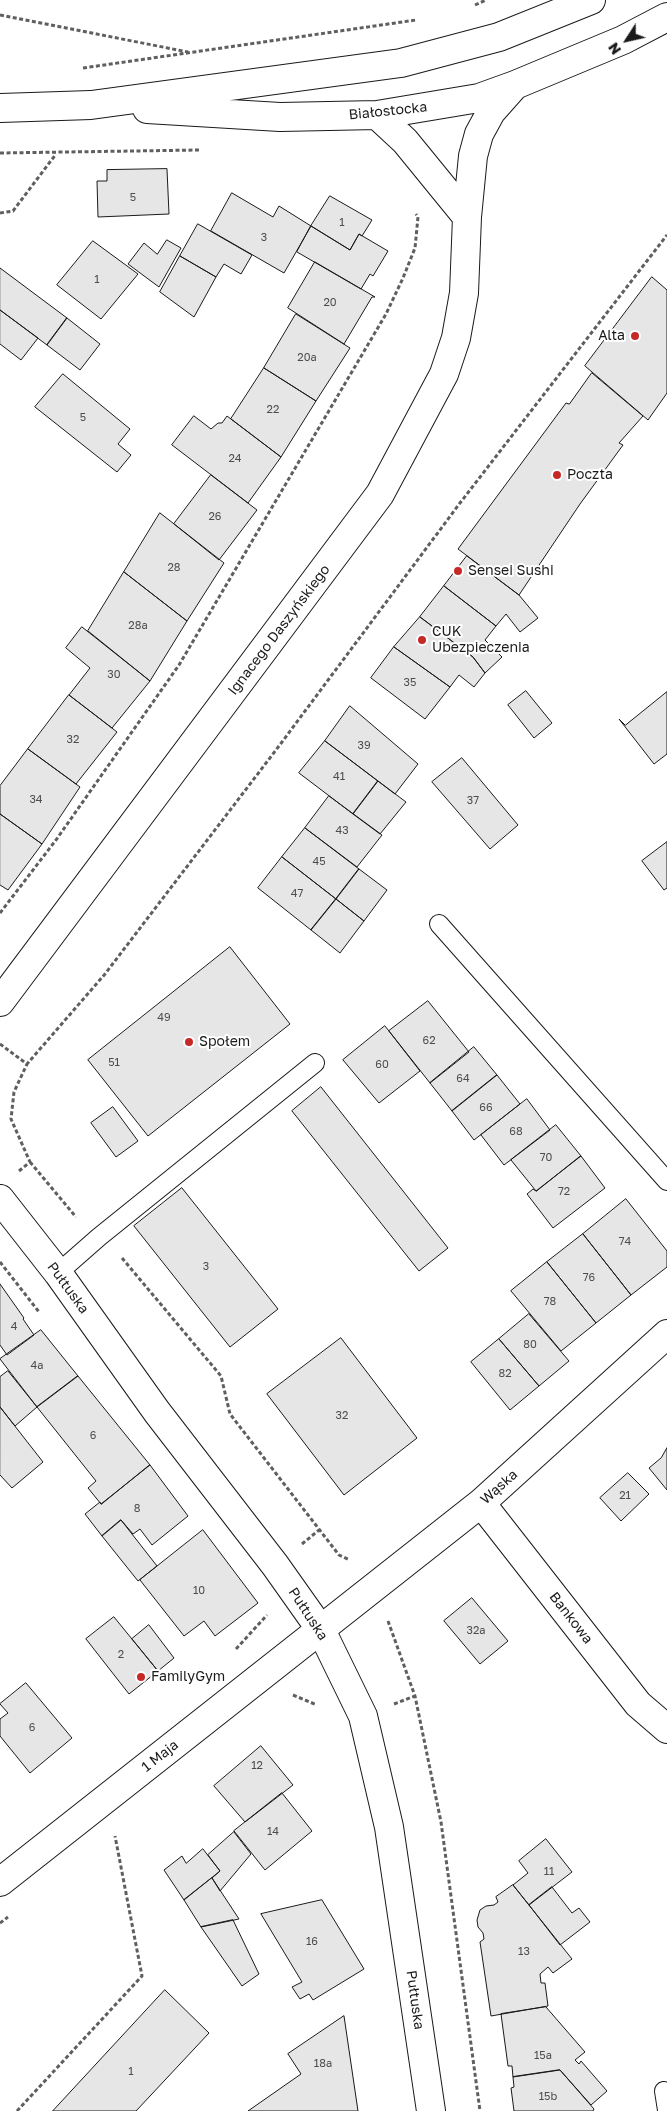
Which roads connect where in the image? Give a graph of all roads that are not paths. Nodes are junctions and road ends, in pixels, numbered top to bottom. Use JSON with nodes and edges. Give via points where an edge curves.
{"nodes":[{"id":1,"x":591,"y":0,"type":"edge"},
{"id":2,"x":667,"y":16,"type":"edge"},
{"id":3,"x":515,"y":85,"type":"junction"},
{"id":4,"x":91,"y":105,"type":"junction"},
{"id":5,"x":0,"y":108,"type":"edge"},
{"id":6,"x":377,"y":115,"type":"junction"},
{"id":7,"x":467,"y":217,"type":"junction"},
{"id":8,"x":439,"y":924,"type":"dead end"},
{"id":9,"x":0,"y":1002,"type":"edge"},
{"id":10,"x":315,"y":1063,"type":"dead end"},
{"id":11,"x":667,"y":1181,"type":"edge"},
{"id":12,"x":0,"y":1199,"type":"edge"},
{"id":13,"x":58,"y":1273,"type":"junction"},
{"id":14,"x":667,"y":1334,"type":"edge"},
{"id":15,"x":481,"y":1503,"type":"junction"},
{"id":16,"x":321,"y":1630,"type":"junction"},
{"id":17,"x":667,"y":1728,"type":"edge"},
{"id":18,"x":0,"y":1882,"type":"edge"},
{"id":19,"x":664,"y":2091,"type":"dead end"},
{"id":20,"x":667,"y":2110,"type":"edge"},
{"id":21,"x":431,"y":2111,"type":"edge"}],
"edges":[{"from":1,"to":4,"type":"street","name":"Białostocka","via":[[499,37],[401,63]]},
{"from":2,"to":3,"type":"street","name":"Białostocka","via":[[623,40]]},
{"from":3,"to":6,"type":"street","name":"Białostocka","via":[[479,98]]},
{"from":3,"to":7,"type":"street","name":"Ignacego Daszyńskiego","via":[[491,112],[479,134],[473,156]]},
{"from":4,"to":5,"type":"street","name":"Białostocka"},
{"from":4,"to":6,"type":"street","name":"Białostocka","via":[[280,117]]},
{"from":6,"to":7,"type":"street","via":[[405,141]]},
{"from":7,"to":9,"type":"street","name":"Ignacego Daszyńskiego","via":[[464,293],[456,338],[444,374],[380,494]]},
{"from":8,"to":11,"type":"lane"},
{"from":10,"to":13,"type":"lane"},
{"from":12,"to":13,"type":"street","name":"Pułtuska"},
{"from":13,"to":16,"type":"street","name":"Pułtuska"},
{"from":14,"to":15,"type":"street","name":"Wąska"},
{"from":15,"to":16,"type":"street","name":"Wąska"},
{"from":15,"to":17,"type":"street","name":"Bankowa","via":[[638,1704]]},
{"from":16,"to":18,"type":"street","name":"1 Maja"},
{"from":16,"to":21,"type":"street","name":"Pułtuska","via":[[363,1716],[389,1827]]},
{"from":19,"to":20,"type":"lane"}]}
